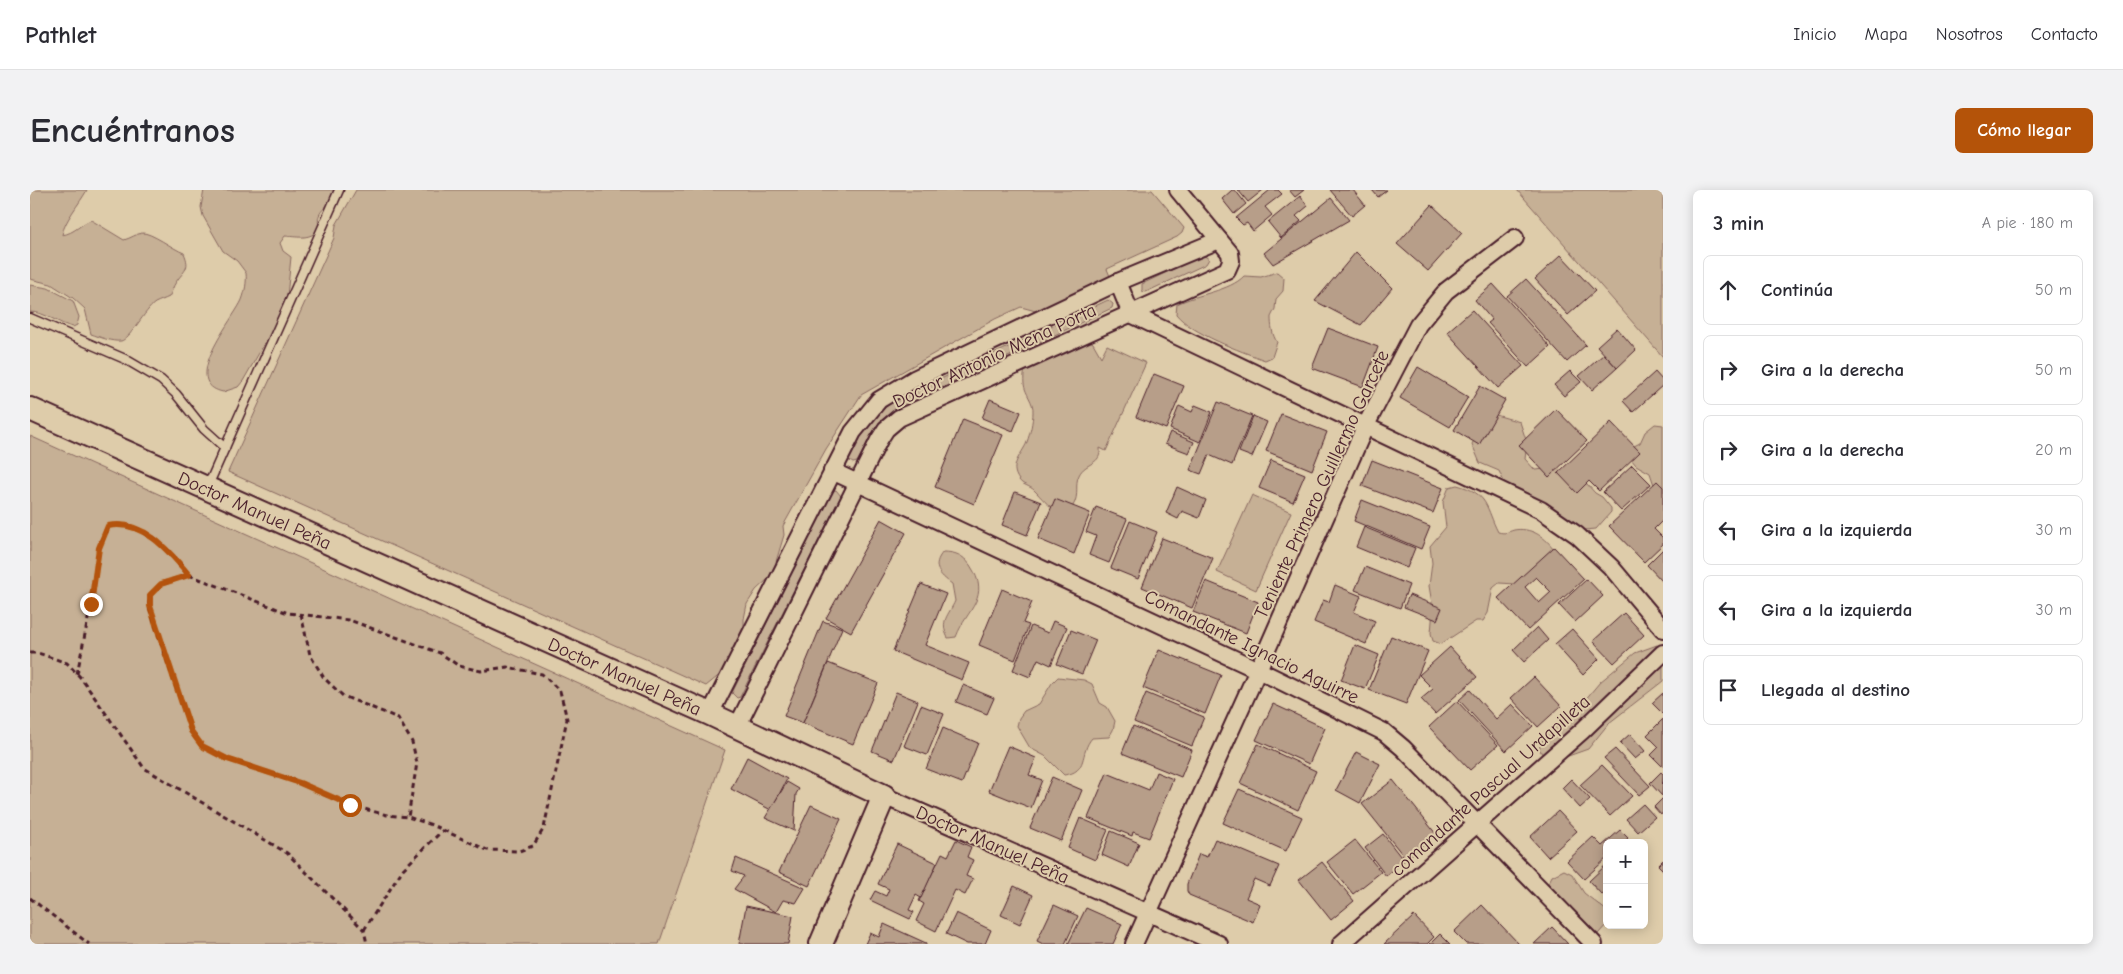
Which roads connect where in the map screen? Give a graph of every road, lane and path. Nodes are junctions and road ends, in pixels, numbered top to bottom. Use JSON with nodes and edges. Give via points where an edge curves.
{"nodes":[{"id":1,"x":339,"y":190,"type":"edge"},
{"id":2,"x":1178,"y":190,"type":"edge"},
{"id":3,"x":1514,"y":238,"type":"dead end"},
{"id":4,"x":1219,"y":240,"type":"junction"},
{"id":5,"x":1118,"y":282,"type":"junction"},
{"id":6,"x":1131,"y":314,"type":"junction"},
{"id":7,"x":30,"y":318,"type":"edge"},
{"id":8,"x":30,"y":409,"type":"edge"},
{"id":9,"x":1365,"y":427,"type":"junction"},
{"id":10,"x":225,"y":448,"type":"junction"},
{"id":11,"x":832,"y":471,"type":"junction"},
{"id":12,"x":856,"y":483,"type":"junction"},
{"id":13,"x":207,"y":488,"type":"junction"},
{"id":14,"x":189,"y":575,"type":"junction"},
{"id":15,"x":301,"y":614,"type":"junction"},
{"id":16,"x":1663,"y":629,"type":"edge"},
{"id":17,"x":30,"y":653,"type":"edge"},
{"id":18,"x":1663,"y":653,"type":"edge"},
{"id":19,"x":1258,"y":670,"type":"junction"},
{"id":20,"x":77,"y":674,"type":"junction"},
{"id":21,"x":710,"y":714,"type":"junction"},
{"id":22,"x":737,"y":727,"type":"junction"},
{"id":23,"x":884,"y":796,"type":"junction"},
{"id":24,"x":408,"y":817,"type":"junction"},
{"id":25,"x":1478,"y":824,"type":"junction"},
{"id":26,"x":443,"y":830,"type":"junction"},
{"id":27,"x":30,"y":898,"type":"edge"},
{"id":28,"x":1149,"y":913,"type":"junction"},
{"id":29,"x":364,"y":930,"type":"junction"},
{"id":30,"x":89,"y":944,"type":"edge"},
{"id":31,"x":367,"y":944,"type":"edge"},
{"id":32,"x":821,"y":944,"type":"edge"},
{"id":33,"x":1134,"y":944,"type":"edge"},
{"id":34,"x":1219,"y":944,"type":"edge"},
{"id":35,"x":1341,"y":944,"type":"edge"},
{"id":36,"x":1594,"y":944,"type":"edge"}],
"edges":[{"from":1,"to":10,"type":"lane"},
{"from":2,"to":4,"type":"street"},
{"from":3,"to":9,"type":"street","name":"Teniente Primero Guillermo Garcete","via":[[1446,290],[1418,325]]},
{"from":4,"to":5,"type":"street"},
{"from":4,"to":6,"type":"street","name":"Doctor Antonio Mena Porta","via":[[1230,253],[1230,267],[1224,273]]},
{"from":5,"to":6,"type":"street"},
{"from":5,"to":11,"type":"street","via":[[914,379],[879,400],[852,432]]},
{"from":6,"to":9,"type":"street"},
{"from":6,"to":12,"type":"street","name":"Doctor Antonio Mena Porta","via":[[899,418],[886,429]]},
{"from":7,"to":10,"type":"lane","via":[[125,359],[161,380]]},
{"from":8,"to":13,"type":"street","name":"Doctor Manuel Peña"},
{"from":9,"to":16,"type":"street","via":[[1541,510],[1577,535],[1610,566]]},
{"from":9,"to":19,"type":"street","name":"Teniente Primero Guillermo Garcete"},
{"from":10,"to":13,"type":"lane"},
{"from":11,"to":12,"type":"street","name":"Comandante Ignacio Aguirre"},
{"from":11,"to":21,"type":"street"},
{"from":12,"to":19,"type":"street","name":"Comandante Ignacio Aguirre"},
{"from":12,"to":22,"type":"street","name":"Doctor Antonio Mena Porta"},
{"from":13,"to":21,"type":"street","name":"Doctor Manuel Peña"},
{"from":14,"to":15,"type":"path"},
{"from":14,"to":20,"type":"path","via":[[152,536],[118,524],[108,526],[99,548]]},
{"from":14,"to":24,"type":"path","via":[[161,584],[150,595],[150,606],[191,731],[202,746],[227,759],[300,783],[350,805]]},
{"from":15,"to":24,"type":"path","via":[[310,656],[324,678],[343,696],[398,718],[412,742],[417,763]]},
{"from":15,"to":26,"type":"path","via":[[348,620],[440,653],[459,666],[481,671],[507,667],[542,674],[560,691],[568,718],[544,828],[533,846],[520,851],[488,850]]},
{"from":17,"to":20,"type":"path","via":[[67,663]]},
{"from":18,"to":25,"type":"street","name":"comandante Pascual Urdapilleta"},
{"from":19,"to":25,"type":"street","name":"Comandante Ignacio Aguirre","via":[[1384,732]]},
{"from":19,"to":28,"type":"street","name":"Teniente Primero Guillermo Garcete"},
{"from":20,"to":29,"type":"path","via":[[144,768],[287,853]]},
{"from":21,"to":22,"type":"street","name":"Doctor Manuel Peña"},
{"from":22,"to":23,"type":"street","name":"Doctor Manuel Peña"},
{"from":23,"to":28,"type":"street","name":"Doctor Manuel Peña"},
{"from":23,"to":32,"type":"street"},
{"from":24,"to":26,"type":"path"},
{"from":25,"to":35,"type":"street","name":"comandante Pascual Urdapilleta"},
{"from":25,"to":36,"type":"street","name":"Comandante Ignacio Aguirre"},
{"from":26,"to":29,"type":"path","via":[[403,870]]},
{"from":27,"to":30,"type":"path"},
{"from":28,"to":33,"type":"street","name":"Teniente Primero Guillermo Garcete"},
{"from":28,"to":34,"type":"street","name":"Doctor Manuel Peña"},
{"from":29,"to":31,"type":"path"}]}
